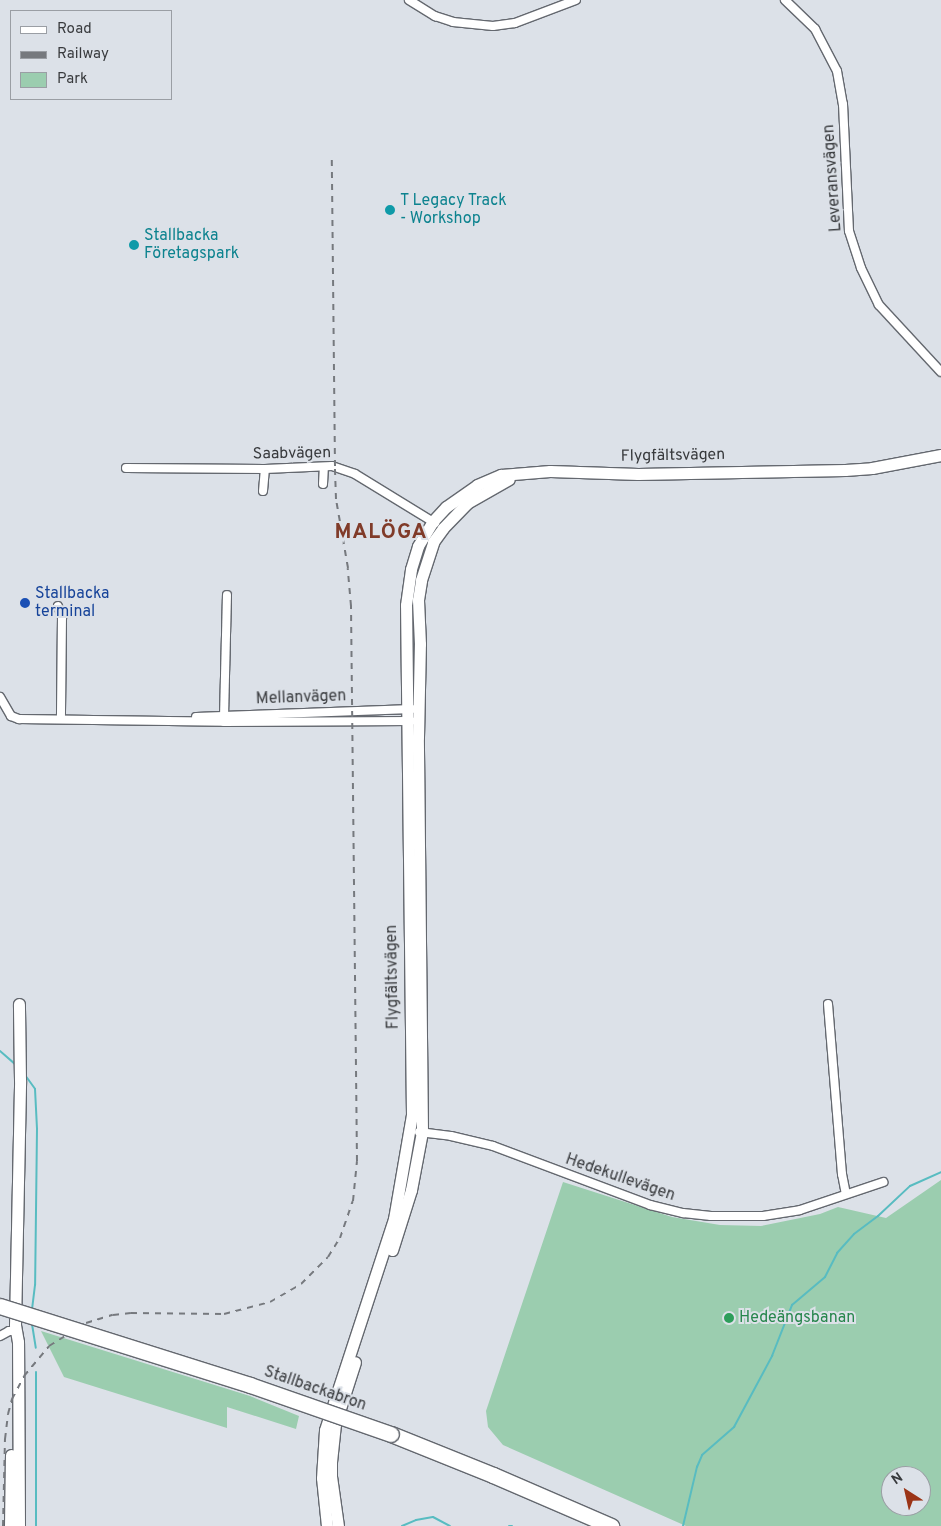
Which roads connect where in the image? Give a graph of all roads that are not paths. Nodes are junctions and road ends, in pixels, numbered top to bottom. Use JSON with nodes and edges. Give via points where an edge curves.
{"nodes":[{"id":1,"x":409,"y":0,"type":"edge"},
{"id":2,"x":576,"y":0,"type":"edge"},
{"id":3,"x":785,"y":0,"type":"edge"},
{"id":4,"x":941,"y":372,"type":"edge"},
{"id":5,"x":941,"y":449,"type":"edge"},
{"id":6,"x":941,"y":455,"type":"edge"},
{"id":7,"x":324,"y":467,"type":"junction"},
{"id":8,"x":126,"y":468,"type":"dead end"},
{"id":9,"x":265,"y":469,"type":"junction"},
{"id":10,"x":827,"y":470,"type":"junction"},
{"id":11,"x":520,"y":475,"type":"junction"},
{"id":12,"x":323,"y":484,"type":"dead end"},
{"id":13,"x":263,"y":492,"type":"dead end"},
{"id":14,"x":433,"y":521,"type":"junction"},
{"id":15,"x":443,"y":528,"type":"junction"},
{"id":16,"x":227,"y":595,"type":"dead end"},
{"id":17,"x":58,"y":606,"type":"dead end"},
{"id":18,"x":0,"y":697,"type":"edge"},
{"id":19,"x":413,"y":715,"type":"junction"},
{"id":20,"x":224,"y":718,"type":"junction"},
{"id":21,"x":61,"y":719,"type":"junction"},
{"id":22,"x":19,"y":1004,"type":"dead end"},
{"id":23,"x":828,"y":1004,"type":"dead end"},
{"id":24,"x":410,"y":1132,"type":"junction"},
{"id":25,"x":422,"y":1132,"type":"junction"},
{"id":26,"x":883,"y":1182,"type":"dead end"},
{"id":27,"x":846,"y":1194,"type":"junction"},
{"id":28,"x":0,"y":1306,"type":"edge"},
{"id":29,"x":16,"y":1331,"type":"junction"},
{"id":30,"x":0,"y":1336,"type":"edge"},
{"id":31,"x":331,"y":1525,"type":"edge"},
{"id":32,"x":10,"y":1526,"type":"edge"},
{"id":33,"x":19,"y":1526,"type":"edge"},
{"id":34,"x":611,"y":1526,"type":"edge"}],
"edges":[{"from":1,"to":2,"type":"street","via":[[453,22],[493,26],[515,23]]},
{"from":3,"to":4,"type":"street","name":"Leveransvägen","via":[[814,29],[837,71],[843,104],[849,231],[860,268],[879,305]]},
{"from":5,"to":10,"type":"street","name":"Flygfältsvägen"},
{"from":6,"to":10,"type":"street","name":"Flygfältsvägen","via":[[872,468]]},
{"from":7,"to":9,"type":"street","name":"Saabvägen"},
{"from":7,"to":12,"type":"street"},
{"from":7,"to":14,"type":"street","name":"Saabvägen","via":[[335,466],[355,474]]},
{"from":8,"to":9,"type":"street","name":"Saabvägen"},
{"from":9,"to":13,"type":"street"},
{"from":10,"to":11,"type":"street","name":"Flygfältsvägen","via":[[638,474],[550,471]]},
{"from":11,"to":14,"type":"street","name":"Flygfältsvägen","via":[[501,475],[477,485],[446,506]]},
{"from":11,"to":15,"type":"street","name":"Flygfältsvägen","via":[[467,503]]},
{"from":14,"to":15,"type":"street","name":"Saabvägen"},
{"from":14,"to":19,"type":"street","name":"Flygfältsvägen","via":[[418,546],[407,589]]},
{"from":15,"to":19,"type":"street","name":"Flygfältsvägen","via":[[433,542],[420,580]]},
{"from":16,"to":20,"type":"street"},
{"from":17,"to":21,"type":"street","via":[[62,617]]},
{"from":18,"to":21,"type":"street","name":"Mellanvägen","via":[[6,711],[14,717]]},
{"from":19,"to":20,"type":"street","name":"Mellanvägen"},
{"from":19,"to":20,"type":"street","name":"Mellanvägen"},
{"from":19,"to":24,"type":"street","name":"Flygfältsvägen"},
{"from":19,"to":25,"type":"street","name":"Flygfältsvägen"},
{"from":20,"to":21,"type":"street","name":"Mellanvägen"},
{"from":22,"to":29,"type":"street"},
{"from":23,"to":27,"type":"street"},
{"from":24,"to":25,"type":"street","name":"Hedekullevägen"},
{"from":24,"to":31,"type":"street","name":"Flygfältsvägen","via":[[394,1219],[325,1430],[322,1486]]},
{"from":25,"to":27,"type":"street","name":"Hedekullevägen","via":[[493,1146],[645,1203],[683,1213],[764,1216],[800,1210]]},
{"from":25,"to":31,"type":"street","name":"Flygfältsvägen","via":[[409,1198],[335,1424]]},
{"from":26,"to":27,"type":"street","name":"Hedekullevägen"},
{"from":28,"to":34,"type":"highway","name":"Stallbackabron","bridge":true,"via":[[250,1385],[391,1434]]},
{"from":29,"to":30,"type":"street"},
{"from":29,"to":32,"type":"street","via":[[13,1341]]},
{"from":29,"to":33,"type":"street"}]}
